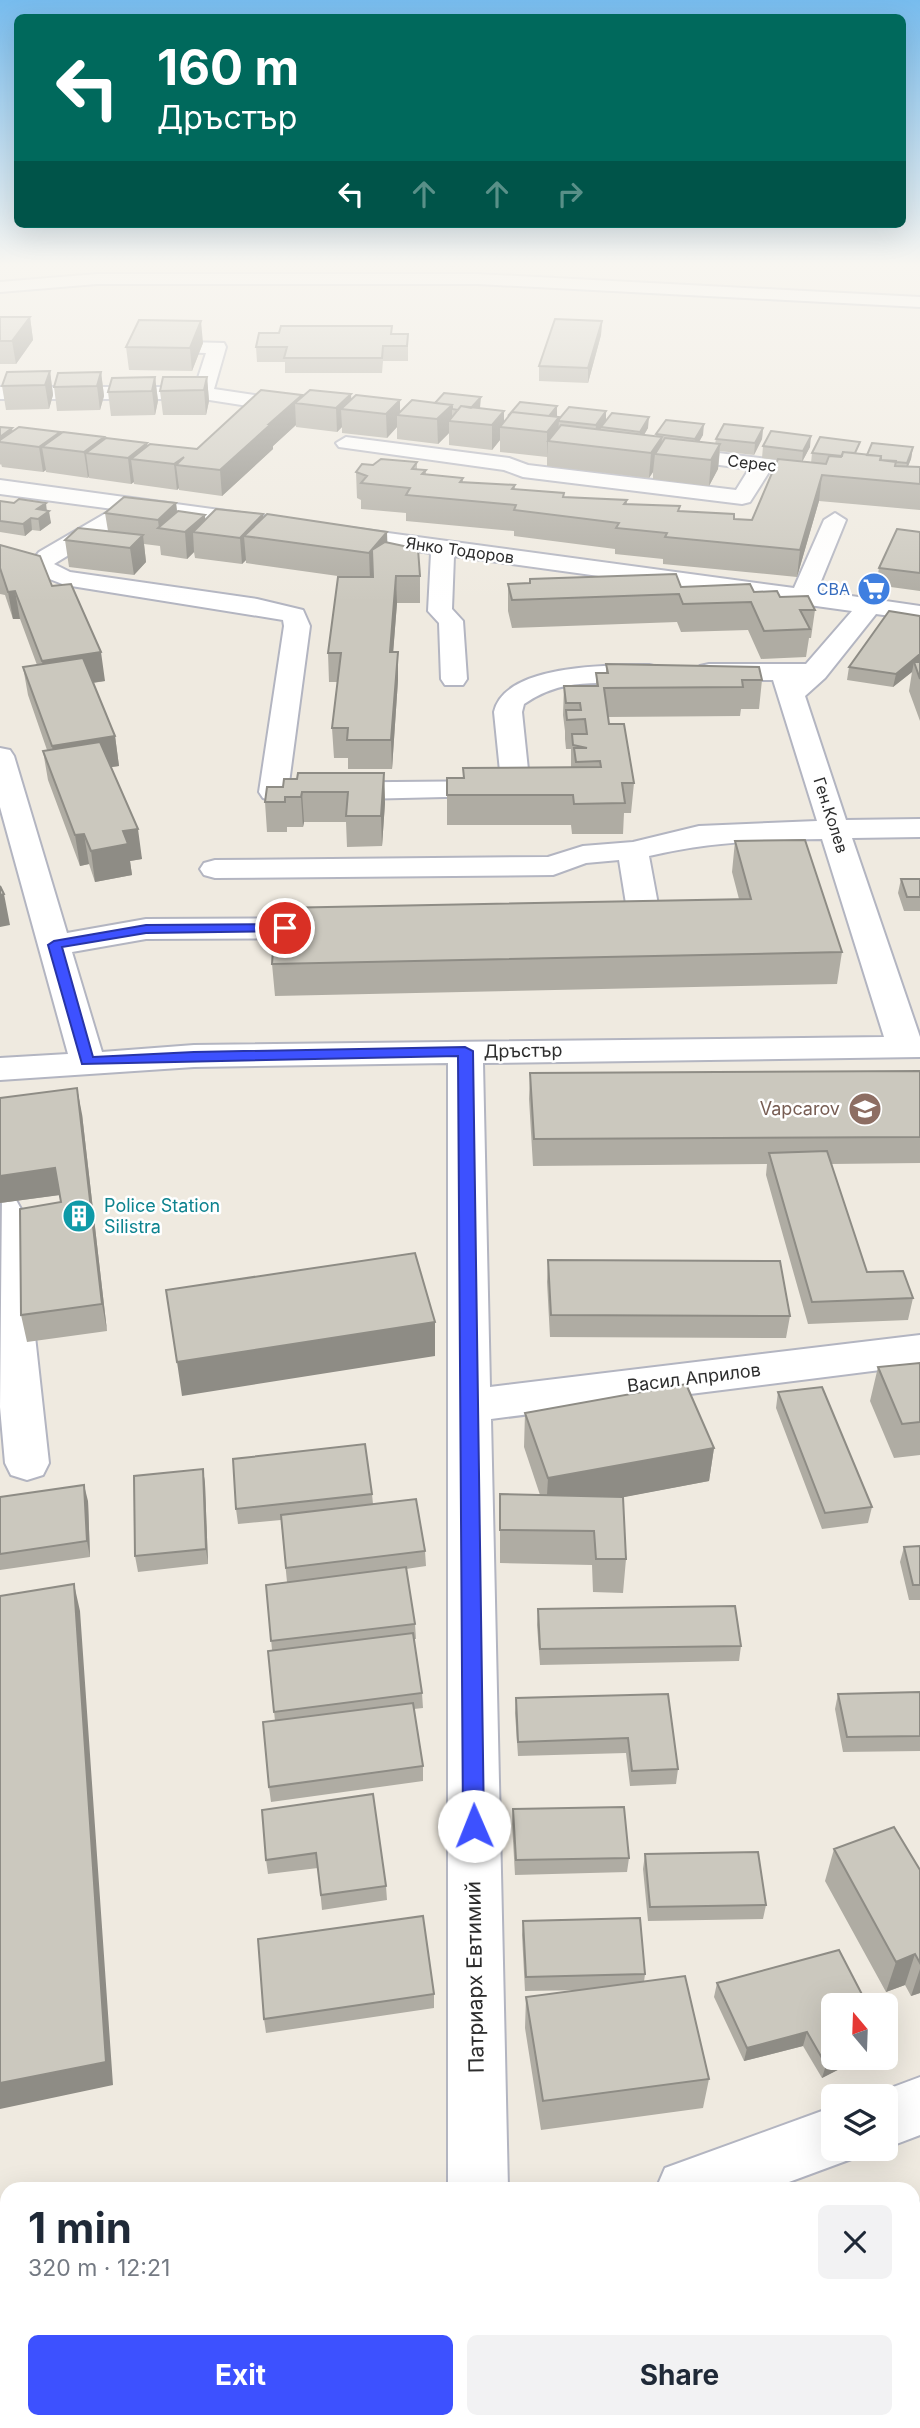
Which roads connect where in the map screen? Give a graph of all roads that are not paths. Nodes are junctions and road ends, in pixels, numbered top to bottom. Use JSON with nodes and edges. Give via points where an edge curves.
{"nodes":[{"id":1,"x":208,"y":375,"type":"edge"},
{"id":2,"x":0,"y":393,"type":"edge"},
{"id":3,"x":203,"y":393,"type":"junction"},
{"id":4,"x":318,"y":410,"type":"edge"},
{"id":5,"x":346,"y":443,"type":"edge"},
{"id":6,"x":651,"y":451,"type":"edge"},
{"id":7,"x":762,"y":464,"type":"junction"},
{"id":8,"x":920,"y":484,"type":"edge"},
{"id":9,"x":0,"y":487,"type":"edge"},
{"id":10,"x":135,"y":505,"type":"junction"},
{"id":11,"x":835,"y":520,"type":"dead end"},
{"id":12,"x":282,"y":525,"type":"edge"},
{"id":13,"x":309,"y":529,"type":"edge"},
{"id":14,"x":443,"y":547,"type":"junction"},
{"id":15,"x":802,"y":597,"type":"junction"},
{"id":16,"x":869,"y":607,"type":"junction"},
{"id":17,"x":920,"y":613,"type":"edge"},
{"id":18,"x":454,"y":679,"type":"dead end"},
{"id":19,"x":788,"y":684,"type":"junction"},
{"id":20,"x":0,"y":756,"type":"edge"},
{"id":21,"x":4,"y":790,"type":"edge"},
{"id":22,"x":920,"y":828,"type":"edge"},
{"id":23,"x":835,"y":829,"type":"junction"},
{"id":24,"x":633,"y":851,"type":"junction"},
{"id":25,"x":215,"y":869,"type":"dead end"},
{"id":26,"x":590,"y":926,"type":"edge"},
{"id":27,"x":354,"y":928,"type":"edge"},
{"id":28,"x":54,"y":945,"type":"junction"},
{"id":29,"x":912,"y":1047,"type":"edge"},
{"id":30,"x":465,"y":1051,"type":"junction"},
{"id":31,"x":87,"y":1061,"type":"junction"},
{"id":32,"x":0,"y":1069,"type":"edge"},
{"id":33,"x":2,"y":1209,"type":"edge"},
{"id":34,"x":920,"y":1350,"type":"edge"},
{"id":35,"x":468,"y":1406,"type":"junction"},
{"id":36,"x":27,"y":1463,"type":"dead end"},
{"id":37,"x":920,"y":2106,"type":"edge"},
{"id":38,"x":898,"y":2114,"type":"edge"},
{"id":39,"x":821,"y":2141,"type":"edge"},
{"id":40,"x":478,"y":2182,"type":"edge"},
{"id":41,"x":706,"y":2182,"type":"edge"}],
"edges":[{"from":1,"to":3,"type":"street"},
{"from":2,"to":3,"type":"street"},
{"from":3,"to":4,"type":"street"},
{"from":5,"to":7,"type":"street","via":[[509,464],[523,471],[742,497]]},
{"from":6,"to":7,"type":"street","name":"Серес"},
{"from":7,"to":8,"type":"street","name":"Серес"},
{"from":9,"to":10,"type":"street"},
{"from":10,"to":12,"type":"street"},
{"from":10,"to":19,"type":"street","via":[[47,557],[42,568],[65,578],[294,615],[297,626],[273,792],[516,789],[509,704],[514,697],[557,677],[683,673]]},
{"from":11,"to":15,"type":"street"},
{"from":13,"to":14,"type":"street","name":"Янко Тодоров"},
{"from":14,"to":15,"type":"street","name":"Янко Тодоров"},
{"from":14,"to":18,"type":"street","via":[[440,611],[451,621]]},
{"from":15,"to":16,"type":"street","name":"Янко Тодоров"},
{"from":16,"to":17,"type":"street","name":"Янко Тодоров"},
{"from":16,"to":19,"type":"street","via":[[816,672]]},
{"from":19,"to":23,"type":"street","name":"Ген.Колев"},
{"from":20,"to":21,"type":"street"},
{"from":21,"to":28,"type":"street"},
{"from":22,"to":23,"type":"street"},
{"from":23,"to":24,"type":"street","via":[[724,832]]},
{"from":23,"to":29,"type":"street","name":"Ген.Колев"},
{"from":24,"to":25,"type":"street","via":[[596,850],[553,866]]},
{"from":24,"to":26,"type":"street","via":[[646,926]]},
{"from":27,"to":28,"type":"street","via":[[146,929]]},
{"from":28,"to":31,"type":"street"},
{"from":29,"to":30,"type":"street","name":"Дръстър"},
{"from":30,"to":31,"type":"street","name":"Дръстър"},
{"from":30,"to":35,"type":"street","name":"Патриарх Евтимий"},
{"from":31,"to":32,"type":"street","name":"Дръстър"},
{"from":33,"to":36,"type":"street"},
{"from":34,"to":35,"type":"street","name":"Васил Априлов"},
{"from":35,"to":40,"type":"street","name":"Патриарх Евтимий"},
{"from":37,"to":38,"type":"street"},
{"from":39,"to":41,"type":"street"}]}
